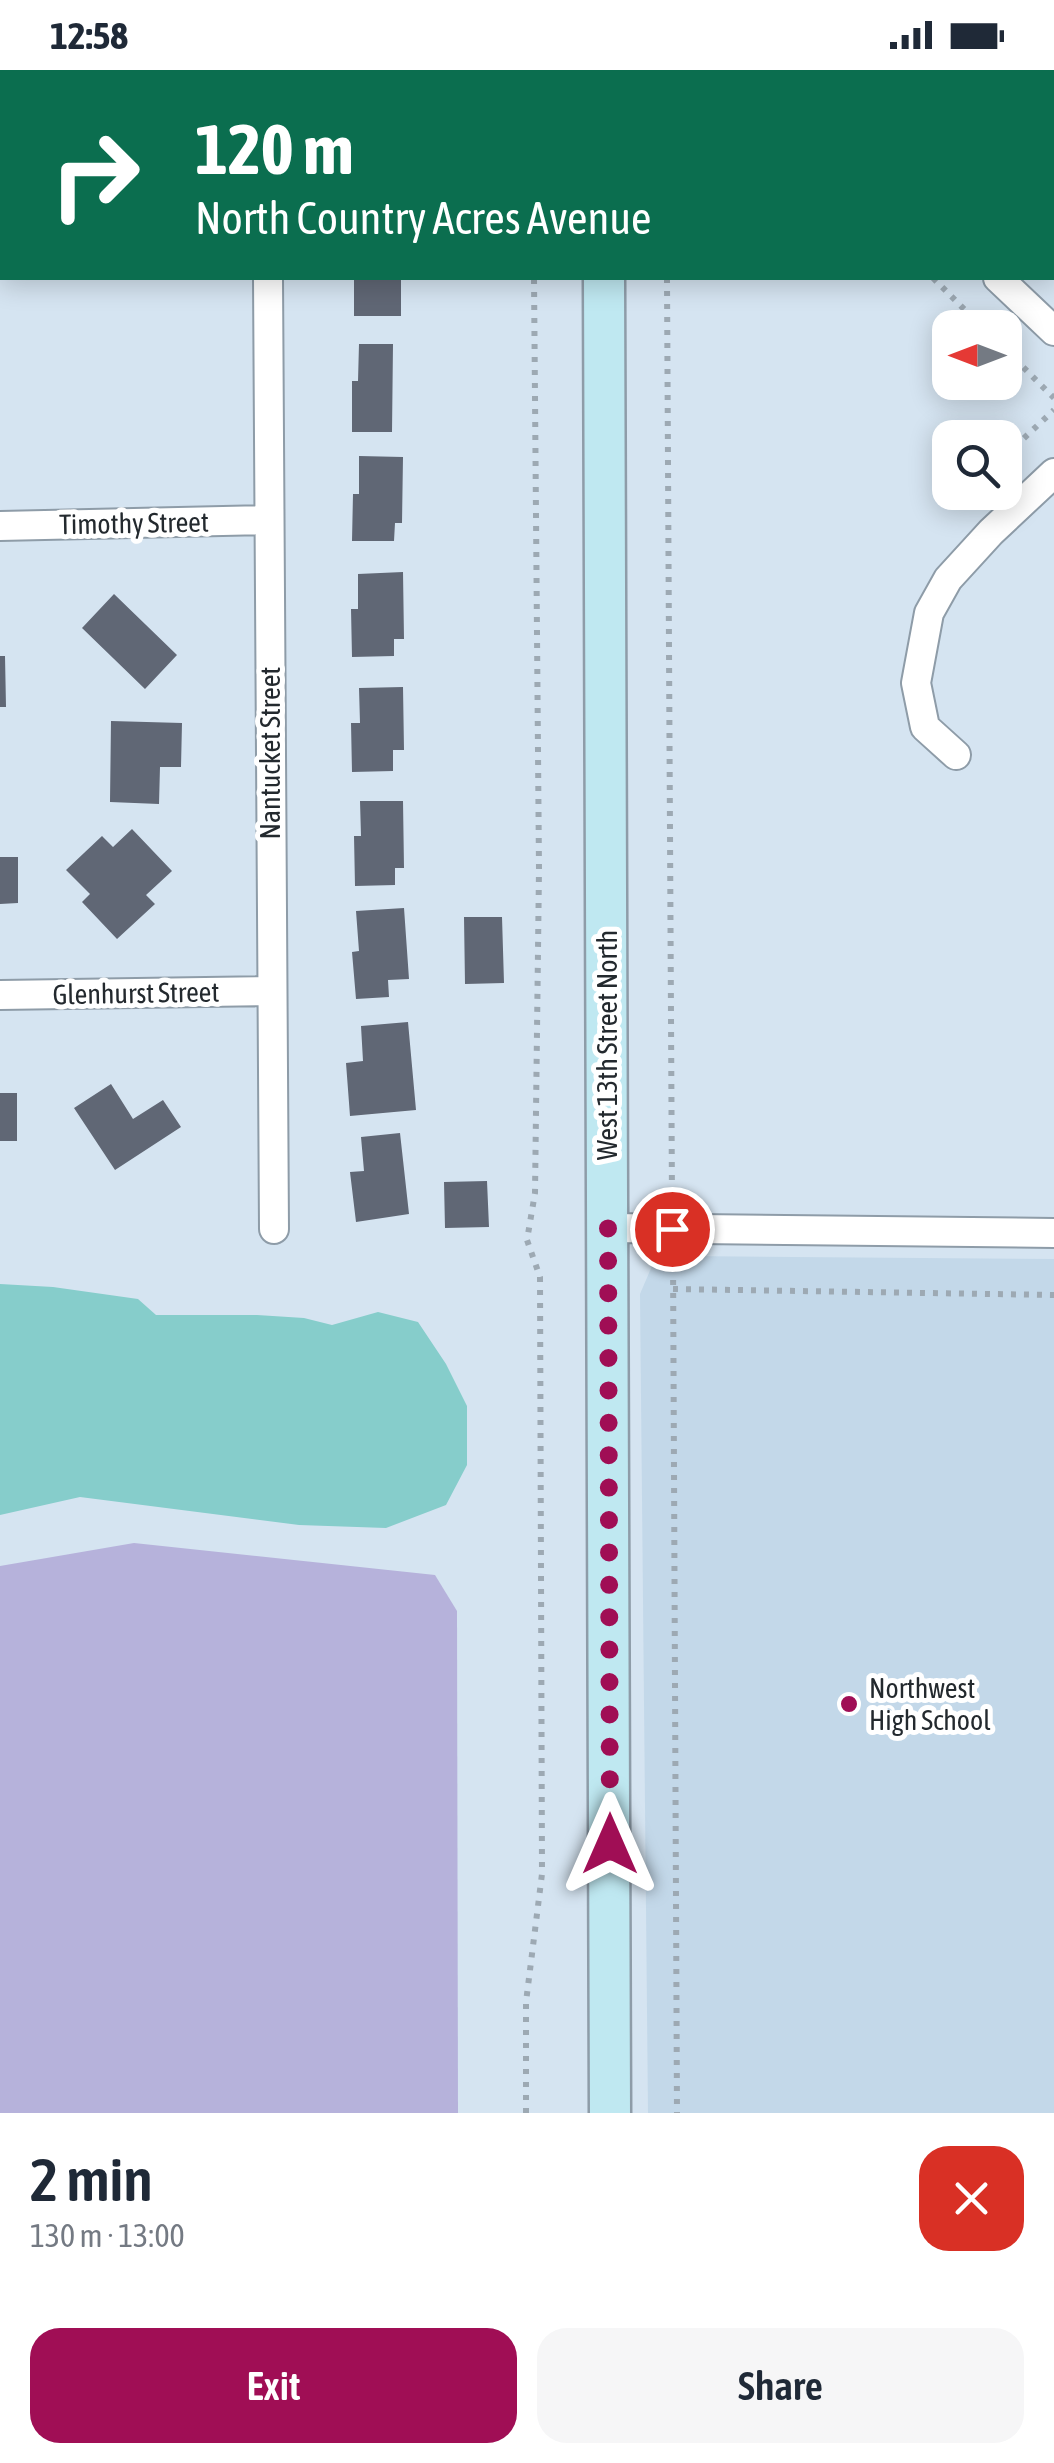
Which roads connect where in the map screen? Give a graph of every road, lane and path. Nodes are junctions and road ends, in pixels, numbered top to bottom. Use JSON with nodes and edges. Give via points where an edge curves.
{"nodes":[{"id":1,"x":268,"y":280,"type":"edge"},
{"id":2,"x":534,"y":280,"type":"edge"},
{"id":3,"x":604,"y":280,"type":"edge"},
{"id":4,"x":935,"y":280,"type":"edge"},
{"id":5,"x":1000,"y":280,"type":"edge"},
{"id":6,"x":965,"y":310,"type":"edge"},
{"id":7,"x":1054,"y":331,"type":"edge"},
{"id":8,"x":1022,"y":366,"type":"edge"},
{"id":9,"x":1054,"y":398,"type":"edge"},
{"id":10,"x":1054,"y":410,"type":"edge"},
{"id":11,"x":1022,"y":440,"type":"edge"},
{"id":12,"x":1054,"y":472,"type":"edge"},
{"id":13,"x":268,"y":520,"type":"junction"},
{"id":14,"x":0,"y":526,"type":"edge"},
{"id":15,"x":956,"y":756,"type":"dead end"},
{"id":16,"x":272,"y":991,"type":"junction"},
{"id":17,"x":0,"y":995,"type":"edge"},
{"id":18,"x":608,"y":1228,"type":"junction"},
{"id":19,"x":274,"y":1230,"type":"dead end"},
{"id":20,"x":1054,"y":1233,"type":"edge"},
{"id":21,"x":673,"y":1289,"type":"dead end"},
{"id":22,"x":1054,"y":1295,"type":"edge"},
{"id":23,"x":526,"y":2113,"type":"edge"},
{"id":24,"x":610,"y":2113,"type":"edge"}],
"edges":[{"from":1,"to":13,"type":"street","name":"Nantucket Street"},
{"from":2,"to":23,"type":"path","via":[[539,868],[535,1193],[527,1240],[540,1278],[542,1874],[526,2002]]},
{"from":3,"to":18,"type":"street","name":"West 13th Street North"},
{"from":4,"to":6,"type":"path"},
{"from":5,"to":7,"type":"street"},
{"from":8,"to":9,"type":"path"},
{"from":10,"to":11,"type":"path"},
{"from":12,"to":15,"type":"street","via":[[990,532],[928,613],[916,683],[925,727]]},
{"from":13,"to":14,"type":"street","name":"Timothy Street"},
{"from":13,"to":16,"type":"street","name":"Nantucket Street"},
{"from":16,"to":17,"type":"street","name":"Glenhurst Street"},
{"from":16,"to":19,"type":"street","name":"Nantucket Street"},
{"from":18,"to":20,"type":"street"},
{"from":18,"to":24,"type":"street","name":"West 13th Street North"},
{"from":21,"to":22,"type":"path"}]}
